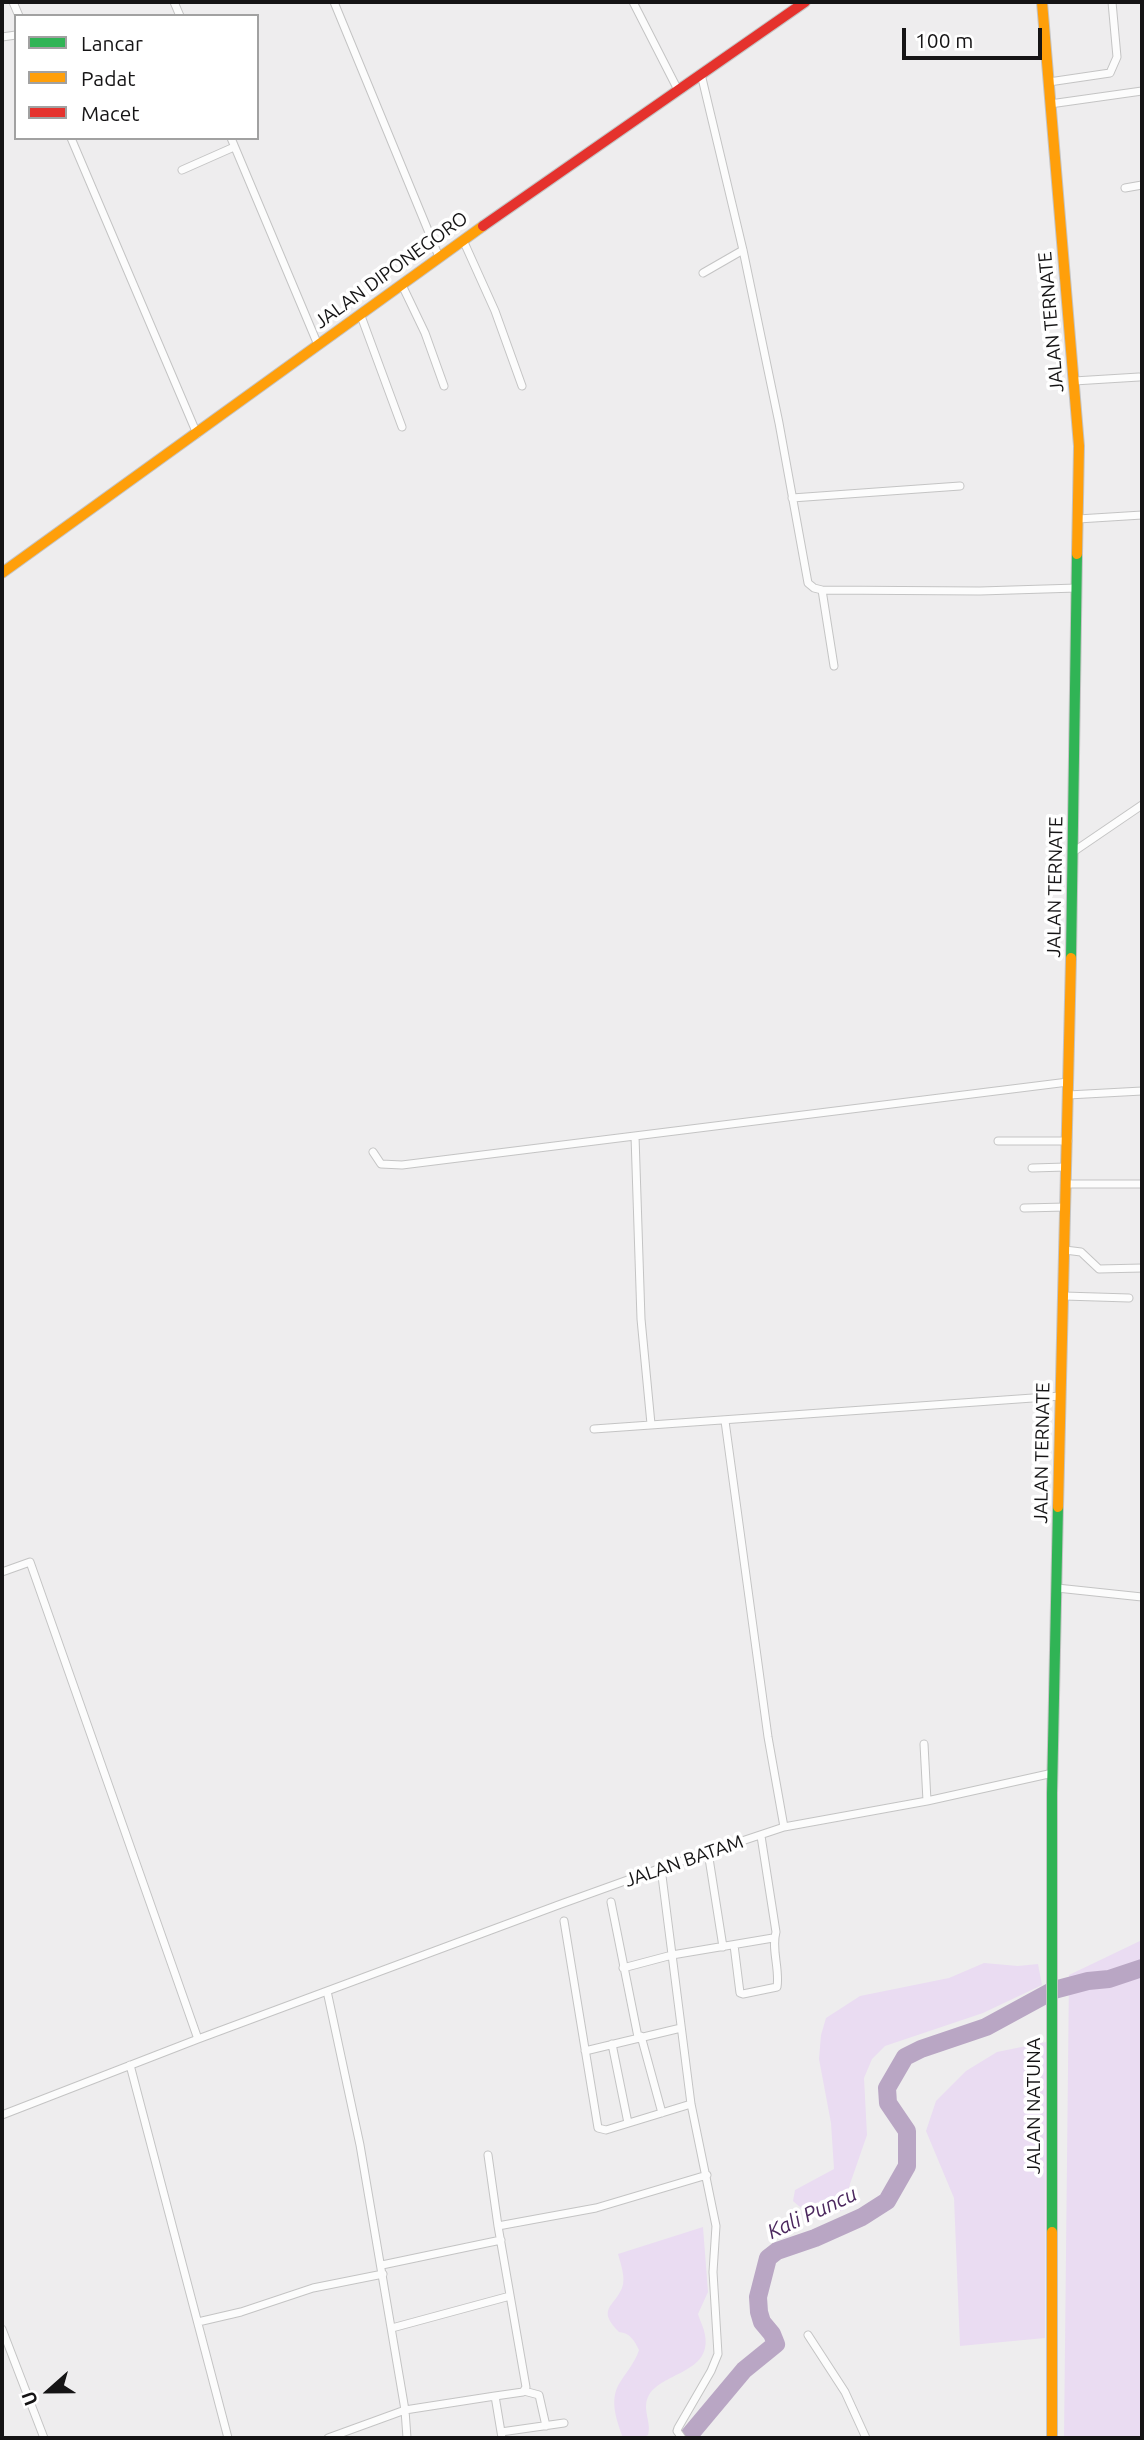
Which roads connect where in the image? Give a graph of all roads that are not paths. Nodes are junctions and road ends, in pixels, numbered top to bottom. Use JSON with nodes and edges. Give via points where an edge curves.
{"nodes":[{"id":1,"x":334,"y":2,"type":"edge"},
{"id":2,"x":633,"y":2,"type":"edge"},
{"id":3,"x":806,"y":2,"type":"edge"},
{"id":4,"x":1042,"y":2,"type":"edge"},
{"id":5,"x":1112,"y":2,"type":"edge"},
{"id":6,"x":701,"y":74,"type":"junction"},
{"id":7,"x":1049,"y":82,"type":"junction"},
{"id":8,"x":678,"y":90,"type":"junction"},
{"id":9,"x":1142,"y":92,"type":"edge"},
{"id":10,"x":1050,"y":104,"type":"junction"},
{"id":11,"x":72,"y":140,"type":"edge"},
{"id":12,"x":231,"y":140,"type":"edge"},
{"id":13,"x":234,"y":147,"type":"junction"},
{"id":14,"x":182,"y":170,"type":"dead end"},
{"id":15,"x":1142,"y":185,"type":"edge"},
{"id":16,"x":1125,"y":188,"type":"dead end"},
{"id":17,"x":463,"y":240,"type":"junction"},
{"id":18,"x":743,"y":250,"type":"junction"},
{"id":19,"x":439,"y":257,"type":"junction"},
{"id":20,"x":703,"y":273,"type":"dead end"},
{"id":21,"x":401,"y":284,"type":"junction"},
{"id":22,"x":361,"y":316,"type":"junction"},
{"id":23,"x":318,"y":345,"type":"junction"},
{"id":24,"x":1139,"y":377,"type":"dead end"},
{"id":25,"x":1074,"y":381,"type":"junction"},
{"id":26,"x":444,"y":386,"type":"dead end"},
{"id":27,"x":522,"y":386,"type":"dead end"},
{"id":28,"x":402,"y":427,"type":"dead end"},
{"id":29,"x":197,"y":434,"type":"junction"},
{"id":30,"x":960,"y":486,"type":"dead end"},
{"id":31,"x":792,"y":498,"type":"junction"},
{"id":32,"x":1142,"y":514,"type":"edge"},
{"id":33,"x":1078,"y":519,"type":"junction"},
{"id":34,"x":2,"y":571,"type":"edge"},
{"id":35,"x":1077,"y":589,"type":"junction"},
{"id":36,"x":822,"y":590,"type":"junction"},
{"id":37,"x":834,"y":666,"type":"dead end"},
{"id":38,"x":1142,"y":805,"type":"edge"},
{"id":39,"x":1073,"y":852,"type":"junction"},
{"id":40,"x":1069,"y":1082,"type":"junction"},
{"id":41,"x":1142,"y":1091,"type":"edge"},
{"id":42,"x":1068,"y":1095,"type":"junction"},
{"id":43,"x":635,"y":1136,"type":"junction"},
{"id":44,"x":998,"y":1141,"type":"dead end"},
{"id":45,"x":1068,"y":1141,"type":"junction"},
{"id":46,"x":373,"y":1153,"type":"dead end"},
{"id":47,"x":1066,"y":1167,"type":"junction"},
{"id":48,"x":1032,"y":1168,"type":"dead end"},
{"id":49,"x":1066,"y":1184,"type":"junction"},
{"id":50,"x":1142,"y":1184,"type":"edge"},
{"id":51,"x":1066,"y":1207,"type":"junction"},
{"id":52,"x":1024,"y":1208,"type":"dead end"},
{"id":53,"x":1065,"y":1251,"type":"junction"},
{"id":54,"x":1142,"y":1268,"type":"edge"},
{"id":55,"x":1063,"y":1296,"type":"junction"},
{"id":56,"x":1129,"y":1298,"type":"dead end"},
{"id":57,"x":1061,"y":1396,"type":"junction"},
{"id":58,"x":725,"y":1421,"type":"junction"},
{"id":59,"x":651,"y":1424,"type":"junction"},
{"id":60,"x":594,"y":1429,"type":"dead end"},
{"id":61,"x":2,"y":1572,"type":"edge"},
{"id":62,"x":1057,"y":1588,"type":"junction"},
{"id":63,"x":1142,"y":1597,"type":"edge"},
{"id":64,"x":923,"y":1744,"type":"dead end"},
{"id":65,"x":1053,"y":1773,"type":"junction"},
{"id":66,"x":927,"y":1801,"type":"junction"},
{"id":67,"x":784,"y":1827,"type":"junction"},
{"id":68,"x":761,"y":1836,"type":"junction"},
{"id":69,"x":708,"y":1852,"type":"junction"},
{"id":70,"x":661,"y":1868,"type":"junction"},
{"id":71,"x":611,"y":1902,"type":"dead end"},
{"id":72,"x":564,"y":1921,"type":"dead end"},
{"id":73,"x":774,"y":1938,"type":"junction"},
{"id":74,"x":734,"y":1945,"type":"junction"},
{"id":75,"x":723,"y":1947,"type":"junction"},
{"id":76,"x":672,"y":1955,"type":"junction"},
{"id":77,"x":623,"y":1968,"type":"junction"},
{"id":78,"x":327,"y":1991,"type":"junction"},
{"id":79,"x":681,"y":2028,"type":"junction"},
{"id":80,"x":640,"y":2036,"type":"junction"},
{"id":81,"x":198,"y":2039,"type":"junction"},
{"id":82,"x":612,"y":2043,"type":"junction"},
{"id":83,"x":585,"y":2050,"type":"junction"},
{"id":84,"x":130,"y":2066,"type":"junction"},
{"id":85,"x":691,"y":2104,"type":"junction"},
{"id":86,"x":662,"y":2113,"type":"junction"},
{"id":87,"x":2,"y":2115,"type":"edge"},
{"id":88,"x":628,"y":2123,"type":"junction"},
{"id":89,"x":488,"y":2155,"type":"dead end"},
{"id":90,"x":707,"y":2175,"type":"junction"},
{"id":91,"x":498,"y":2226,"type":"junction"},
{"id":92,"x":501,"y":2240,"type":"junction"},
{"id":93,"x":383,"y":2269,"type":"junction"},
{"id":94,"x":510,"y":2296,"type":"junction"},
{"id":95,"x":198,"y":2322,"type":"junction"},
{"id":96,"x":392,"y":2328,"type":"junction"},
{"id":97,"x":2,"y":2329,"type":"edge"},
{"id":98,"x":808,"y":2334,"type":"dead end"},
{"id":99,"x":524,"y":2391,"type":"junction"},
{"id":100,"x":495,"y":2396,"type":"junction"},
{"id":101,"x":405,"y":2410,"type":"junction"},
{"id":102,"x":564,"y":2423,"type":"dead end"},
{"id":103,"x":546,"y":2426,"type":"junction"},
{"id":104,"x":502,"y":2435,"type":"edge"},
{"id":105,"x":679,"y":2435,"type":"edge"},
{"id":106,"x":44,"y":2438,"type":"edge"},
{"id":107,"x":228,"y":2438,"type":"edge"},
{"id":108,"x":328,"y":2438,"type":"edge"},
{"id":109,"x":407,"y":2438,"type":"edge"},
{"id":110,"x":866,"y":2438,"type":"edge"},
{"id":111,"x":1052,"y":2438,"type":"edge"}],
"edges":[{"from":1,"to":19,"type":"street"},
{"from":2,"to":8,"type":"street"},
{"from":3,"to":6,"type":"street","name":"JALAN DIPONEGORO"},
{"from":4,"to":7,"type":"street","name":"JALAN TERNATE"},
{"from":5,"to":7,"type":"street","via":[[1117,57],[1110,73]]},
{"from":6,"to":8,"type":"street","name":"JALAN DIPONEGORO"},
{"from":6,"to":18,"type":"street"},
{"from":7,"to":10,"type":"street","name":"JALAN TERNATE"},
{"from":8,"to":17,"type":"street","name":"JALAN DIPONEGORO"},
{"from":9,"to":10,"type":"street"},
{"from":10,"to":25,"type":"street","name":"JALAN TERNATE"},
{"from":11,"to":29,"type":"street"},
{"from":12,"to":13,"type":"street"},
{"from":13,"to":14,"type":"street"},
{"from":13,"to":23,"type":"street"},
{"from":15,"to":16,"type":"street"},
{"from":17,"to":19,"type":"street","name":"JALAN DIPONEGORO"},
{"from":17,"to":27,"type":"street"},
{"from":18,"to":20,"type":"street"},
{"from":18,"to":31,"type":"street"},
{"from":19,"to":21,"type":"street","name":"JALAN DIPONEGORO"},
{"from":21,"to":22,"type":"street","name":"JALAN DIPONEGORO"},
{"from":21,"to":26,"type":"street"},
{"from":22,"to":23,"type":"street","name":"JALAN DIPONEGORO"},
{"from":22,"to":28,"type":"street"},
{"from":23,"to":29,"type":"street","name":"JALAN DIPONEGORO"},
{"from":24,"to":25,"type":"street"},
{"from":25,"to":33,"type":"street","name":"JALAN TERNATE"},
{"from":29,"to":34,"type":"street","name":"JALAN DIPONEGORO"},
{"from":30,"to":31,"type":"street"},
{"from":31,"to":36,"type":"street","via":[[806,579]]},
{"from":32,"to":33,"type":"street"},
{"from":33,"to":35,"type":"street","name":"JALAN TERNATE"},
{"from":35,"to":36,"type":"street"},
{"from":35,"to":39,"type":"street","name":"JALAN TERNATE"},
{"from":36,"to":37,"type":"street"},
{"from":38,"to":39,"type":"street"},
{"from":39,"to":40,"type":"street","name":"JALAN TERNATE"},
{"from":40,"to":42,"type":"street","name":"JALAN TERNATE"},
{"from":40,"to":43,"type":"street"},
{"from":41,"to":42,"type":"street"},
{"from":42,"to":45,"type":"street","name":"JALAN TERNATE"},
{"from":43,"to":46,"type":"street","via":[[402,1165],[381,1164]]},
{"from":43,"to":59,"type":"street","via":[[641,1319]]},
{"from":44,"to":45,"type":"street"},
{"from":45,"to":47,"type":"street","name":"JALAN TERNATE"},
{"from":47,"to":48,"type":"street"},
{"from":47,"to":49,"type":"street","name":"JALAN TERNATE"},
{"from":49,"to":50,"type":"street"},
{"from":49,"to":51,"type":"street","name":"JALAN TERNATE"},
{"from":51,"to":52,"type":"street"},
{"from":51,"to":53,"type":"street","name":"JALAN TERNATE"},
{"from":53,"to":54,"type":"street","via":[[1081,1252],[1099,1269]]},
{"from":53,"to":55,"type":"street","name":"JALAN TERNATE"},
{"from":55,"to":56,"type":"street"},
{"from":55,"to":57,"type":"street","name":"JALAN TERNATE"},
{"from":57,"to":58,"type":"street"},
{"from":57,"to":62,"type":"street","name":"JALAN TERNATE"},
{"from":58,"to":59,"type":"street"},
{"from":58,"to":67,"type":"street"},
{"from":59,"to":60,"type":"street"},
{"from":61,"to":81,"type":"street","via":[[30,1562]]},
{"from":62,"to":63,"type":"street"},
{"from":62,"to":65,"type":"street","name":"JALAN TERNATE"},
{"from":64,"to":66,"type":"street"},
{"from":65,"to":66,"type":"street","name":"JALAN BATAM"},
{"from":65,"to":111,"type":"street","name":"JALAN NATUNA"},
{"from":66,"to":67,"type":"street","name":"JALAN BATAM"},
{"from":67,"to":68,"type":"street","name":"JALAN BATAM"},
{"from":68,"to":69,"type":"street","name":"JALAN BATAM"},
{"from":68,"to":73,"type":"street"},
{"from":69,"to":70,"type":"street","name":"JALAN BATAM"},
{"from":69,"to":75,"type":"street"},
{"from":70,"to":76,"type":"street"},
{"from":70,"to":78,"type":"street","name":"JALAN BATAM"},
{"from":71,"to":77,"type":"street"},
{"from":72,"to":83,"type":"street"},
{"from":73,"to":74,"type":"street"},
{"from":73,"to":74,"type":"street","via":[[778,1985],[774,1989],[741,1994]]},
{"from":74,"to":75,"type":"street"},
{"from":75,"to":76,"type":"street"},
{"from":76,"to":77,"type":"street"},
{"from":76,"to":79,"type":"street"},
{"from":77,"to":80,"type":"street"},
{"from":78,"to":81,"type":"street","name":"JALAN BATAM"},
{"from":78,"to":93,"type":"street"},
{"from":79,"to":80,"type":"street"},
{"from":79,"to":85,"type":"street"},
{"from":80,"to":82,"type":"street"},
{"from":80,"to":86,"type":"street"},
{"from":81,"to":84,"type":"street","name":"JALAN BATAM"},
{"from":82,"to":83,"type":"street"},
{"from":82,"to":88,"type":"street"},
{"from":83,"to":88,"type":"street","via":[[598,2128]]},
{"from":84,"to":87,"type":"street","name":"JALAN BATAM"},
{"from":84,"to":95,"type":"street"},
{"from":85,"to":86,"type":"street"},
{"from":85,"to":90,"type":"street"},
{"from":86,"to":88,"type":"street"},
{"from":89,"to":91,"type":"street"},
{"from":90,"to":91,"type":"street","via":[[596,2208]]},
{"from":90,"to":105,"type":"street","via":[[716,2226],[713,2272],[719,2345],[713,2367],[682,2419]]},
{"from":91,"to":92,"type":"street"},
{"from":92,"to":93,"type":"street"},
{"from":92,"to":94,"type":"street"},
{"from":93,"to":95,"type":"street"},
{"from":93,"to":96,"type":"street"},
{"from":94,"to":96,"type":"street"},
{"from":94,"to":99,"type":"street"},
{"from":95,"to":107,"type":"street"},
{"from":96,"to":101,"type":"street"},
{"from":97,"to":106,"type":"street"},
{"from":98,"to":110,"type":"street","via":[[849,2399]]},
{"from":99,"to":100,"type":"street"},
{"from":99,"to":103,"type":"street","via":[[540,2397]]},
{"from":100,"to":101,"type":"street"},
{"from":100,"to":104,"type":"street"},
{"from":101,"to":108,"type":"street"},
{"from":101,"to":109,"type":"street"},
{"from":102,"to":103,"type":"street"},
{"from":103,"to":104,"type":"street"}]}
